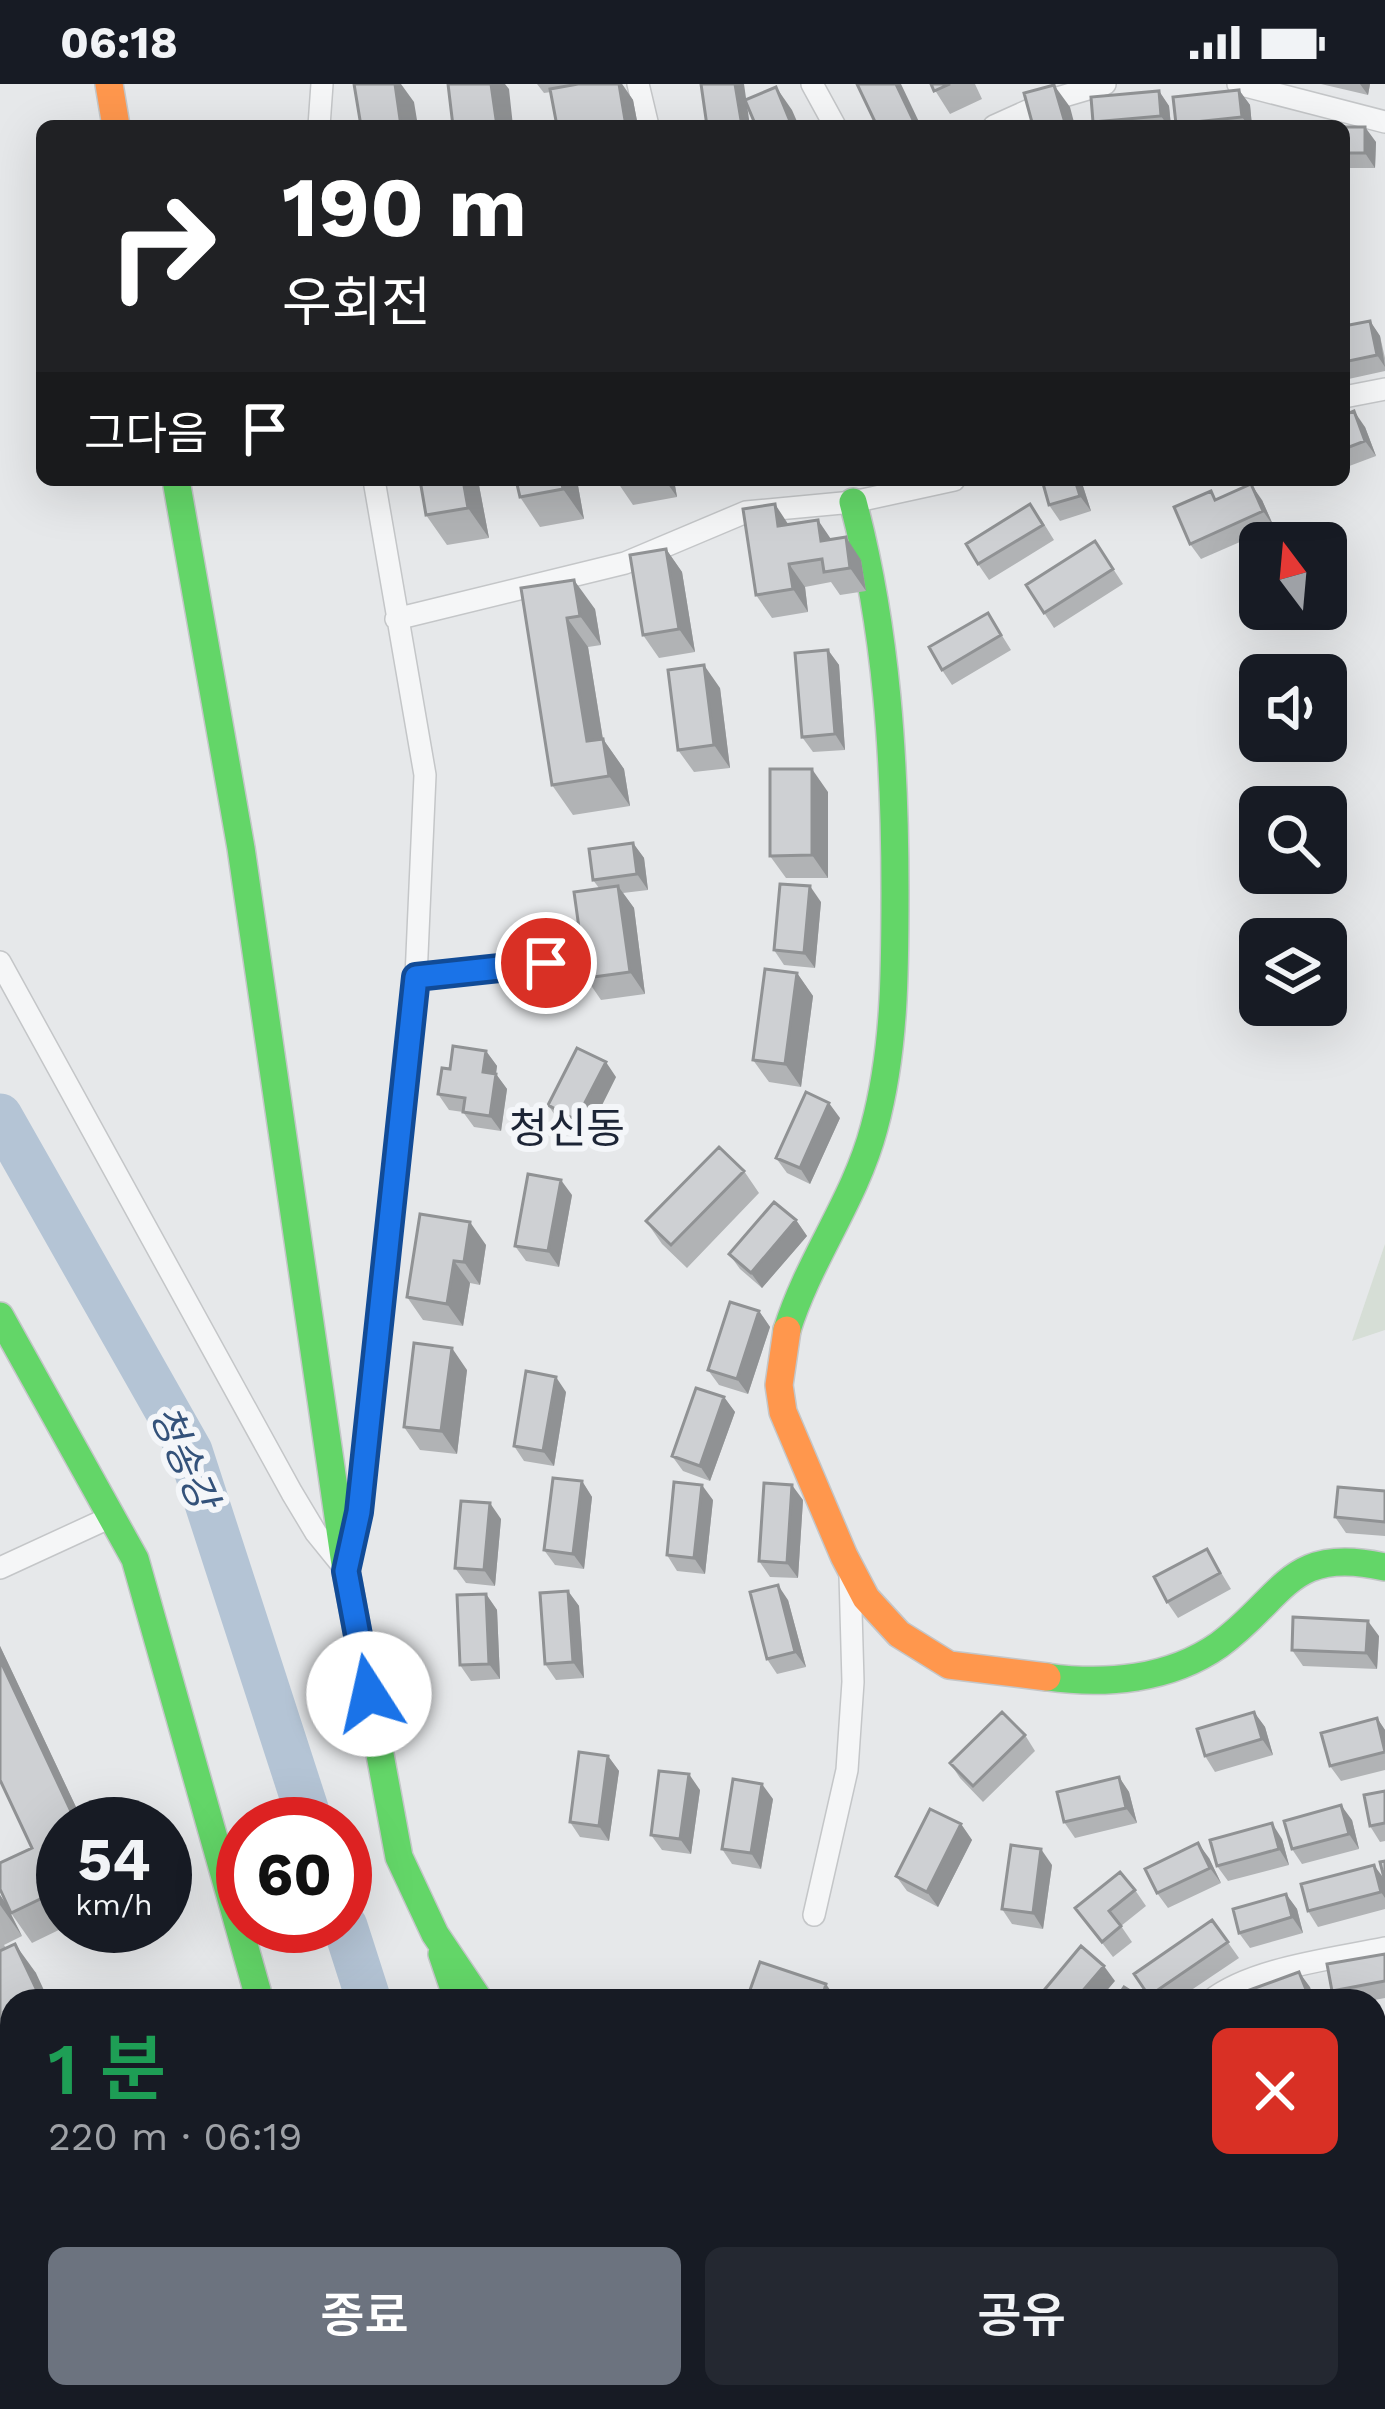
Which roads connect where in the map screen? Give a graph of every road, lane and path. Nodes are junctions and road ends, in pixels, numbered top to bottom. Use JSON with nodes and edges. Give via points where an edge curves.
{"nodes":[{"id":1,"x":109,"y":84,"type":"edge"},
{"id":2,"x":322,"y":84,"type":"edge"},
{"id":3,"x":638,"y":84,"type":"edge"},
{"id":4,"x":812,"y":84,"type":"edge"},
{"id":5,"x":1105,"y":84,"type":"edge"},
{"id":6,"x":1238,"y":84,"type":"edge"},
{"id":7,"x":115,"y":120,"type":"edge"},
{"id":8,"x":319,"y":120,"type":"edge"},
{"id":9,"x":647,"y":120,"type":"edge"},
{"id":10,"x":832,"y":120,"type":"edge"},
{"id":11,"x":1007,"y":120,"type":"edge"},
{"id":12,"x":1385,"y":122,"type":"edge"},
{"id":13,"x":1385,"y":389,"type":"edge"},
{"id":14,"x":1350,"y":396,"type":"edge"},
{"id":15,"x":177,"y":486,"type":"edge"},
{"id":16,"x":375,"y":486,"type":"edge"},
{"id":17,"x":926,"y":486,"type":"edge"},
{"id":18,"x":853,"y":502,"type":"junction"},
{"id":19,"x":396,"y":619,"type":"junction"},
{"id":20,"x":575,"y":958,"type":"edge"},
{"id":21,"x":0,"y":962,"type":"edge"},
{"id":22,"x":416,"y":977,"type":"junction"},
{"id":23,"x":0,"y":1316,"type":"edge"},
{"id":24,"x":113,"y":1516,"type":"junction"},
{"id":25,"x":1385,"y":1567,"type":"edge"},
{"id":26,"x":0,"y":1568,"type":"edge"},
{"id":27,"x":346,"y":1571,"type":"junction"},
{"id":28,"x":850,"y":1574,"type":"junction"},
{"id":29,"x":814,"y":1916,"type":"dead end"},
{"id":30,"x":435,"y":1934,"type":"junction"},
{"id":31,"x":1385,"y":1948,"type":"edge"},
{"id":32,"x":257,"y":1989,"type":"edge"},
{"id":33,"x":454,"y":1989,"type":"edge"},
{"id":34,"x":472,"y":1989,"type":"edge"},
{"id":35,"x":1230,"y":1989,"type":"edge"}],
"edges":[{"from":1,"to":7,"type":"street"},
{"from":2,"to":8,"type":"street"},
{"from":3,"to":9,"type":"street"},
{"from":4,"to":10,"type":"street"},
{"from":5,"to":11,"type":"street"},
{"from":6,"to":12,"type":"street"},
{"from":13,"to":14,"type":"street"},
{"from":15,"to":27,"type":"street","via":[[241,848]]},
{"from":16,"to":19,"type":"street"},
{"from":17,"to":18,"type":"street"},
{"from":18,"to":19,"type":"street","via":[[746,512],[625,563]]},
{"from":18,"to":28,"type":"street","via":[[870,560],[896,783],[897,982],[888,1070],[862,1167],[808,1276],[778,1381],[781,1416]]},
{"from":19,"to":22,"type":"street","via":[[424,775]]},
{"from":20,"to":22,"type":"street"},
{"from":21,"to":27,"type":"street","via":[[292,1493]]},
{"from":22,"to":27,"type":"street","via":[[359,1512]]},
{"from":23,"to":24,"type":"street"},
{"from":24,"to":26,"type":"street"},
{"from":24,"to":32,"type":"street","via":[[135,1559]]},
{"from":25,"to":28,"type":"street","via":[[1332,1558],[1304,1568],[1216,1647],[1110,1683],[952,1666],[888,1626]]},
{"from":27,"to":30,"type":"street","via":[[399,1857]]},
{"from":28,"to":29,"type":"street","via":[[847,1770]]},
{"from":30,"to":33,"type":"street"},
{"from":30,"to":34,"type":"street"},
{"from":31,"to":35,"type":"street"}]}
